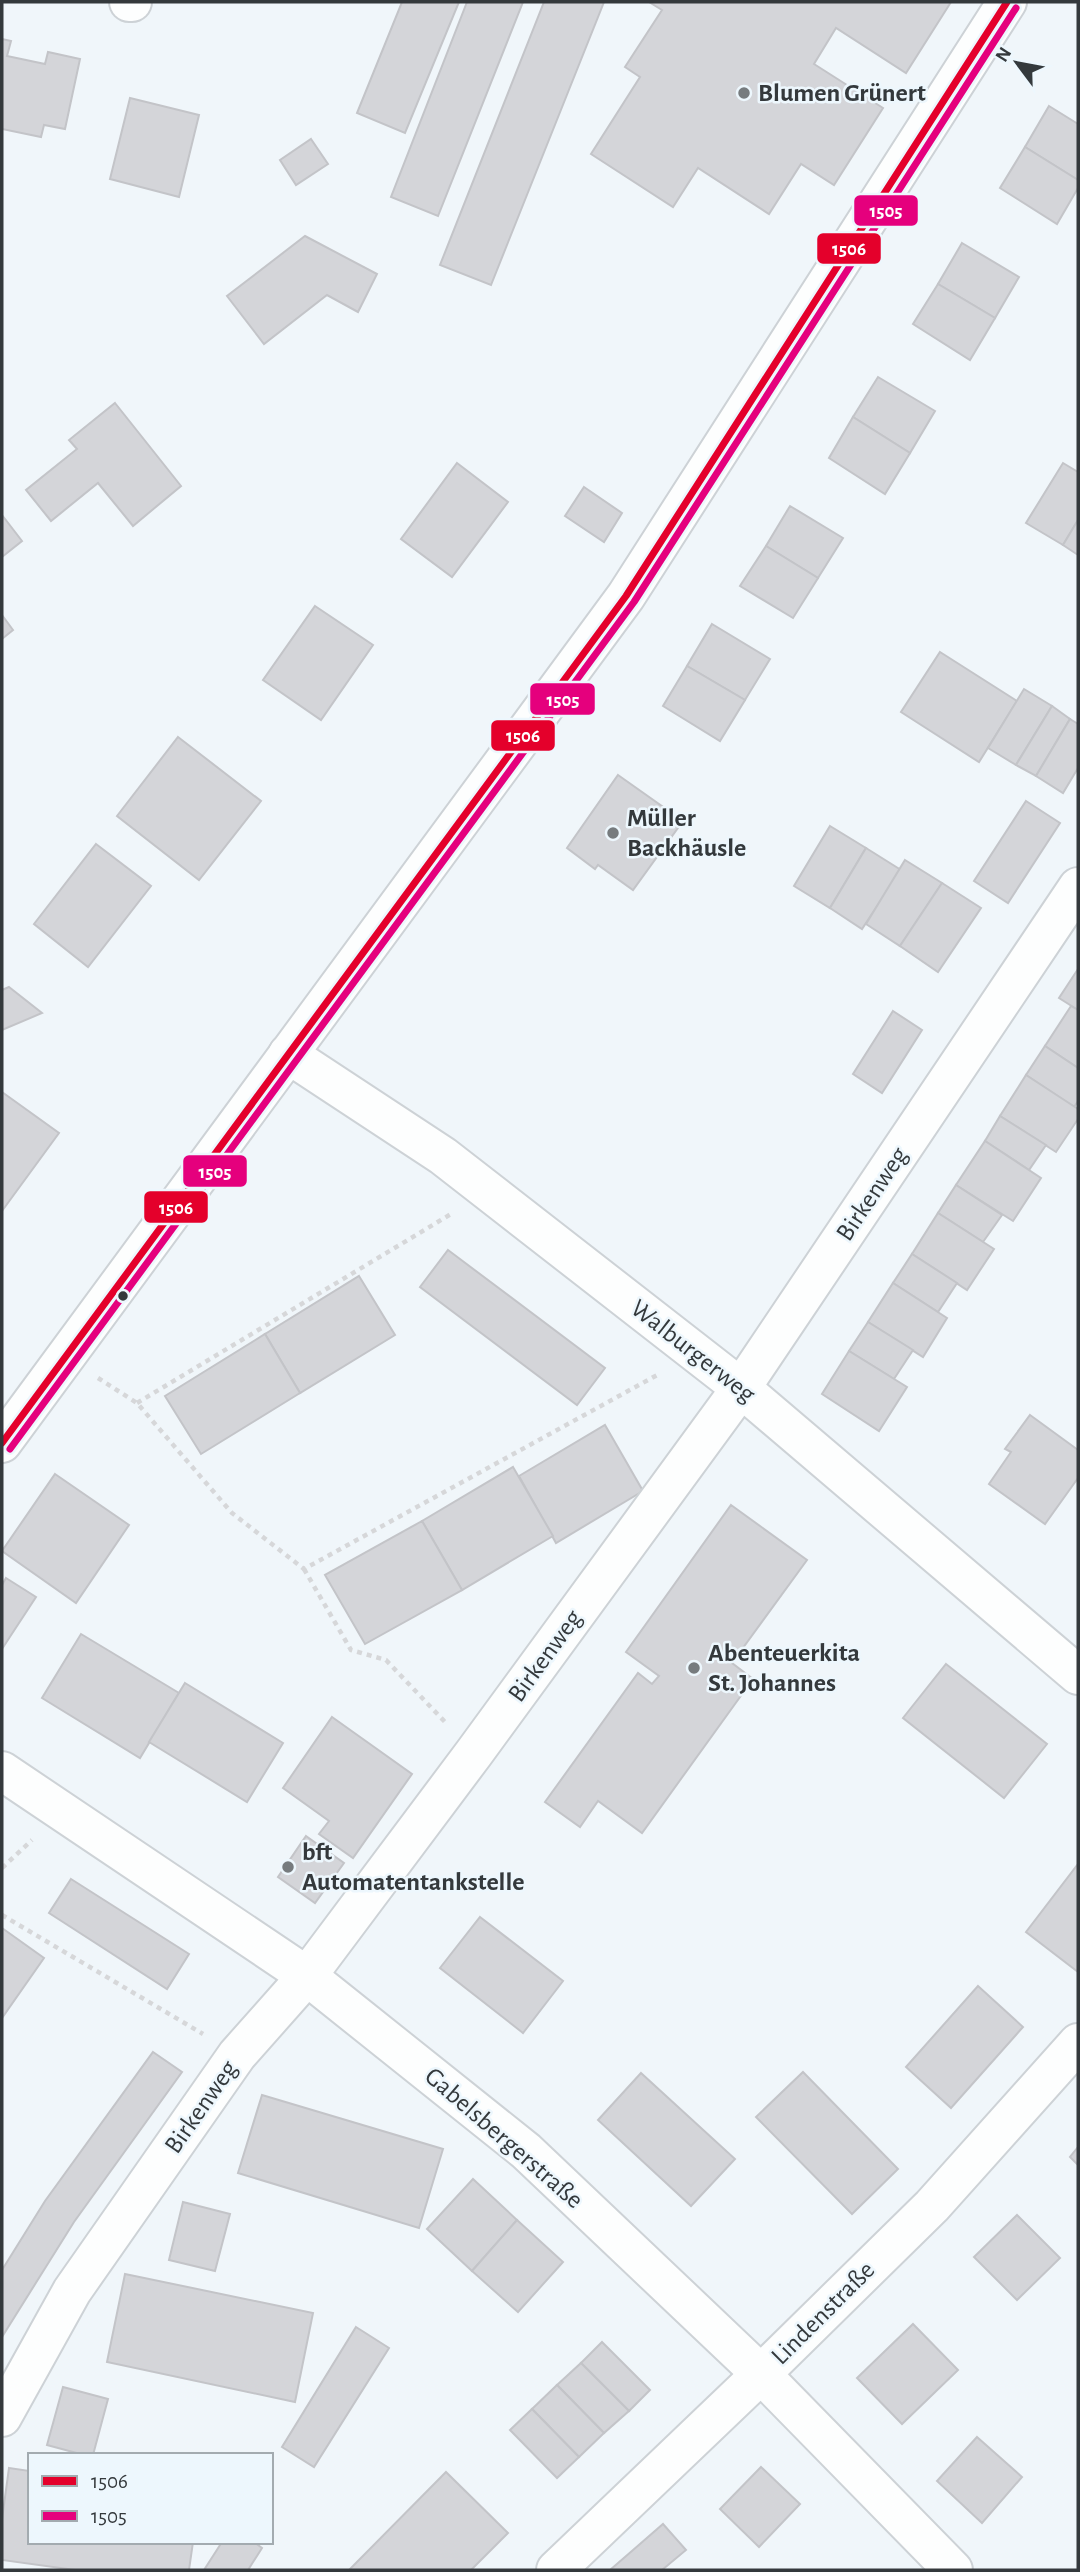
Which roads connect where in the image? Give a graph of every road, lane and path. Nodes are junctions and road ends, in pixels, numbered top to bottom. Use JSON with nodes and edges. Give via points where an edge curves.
{"nodes":[{"id":1,"x":1007,"y":2,"type":"edge"},
{"id":2,"x":1078,"y":887,"type":"edge"},
{"id":3,"x":288,"y":1054,"type":"junction"},
{"id":4,"x":488,"y":1191,"type":"junction"},
{"id":5,"x":697,"y":1353,"type":"junction"},
{"id":6,"x":65,"y":1357,"type":"junction"},
{"id":7,"x":741,"y":1388,"type":"junction"},
{"id":8,"x":137,"y":1403,"type":"junction"},
{"id":9,"x":2,"y":1443,"type":"edge"},
{"id":10,"x":304,"y":1569,"type":"junction"},
{"id":11,"x":1078,"y":1675,"type":"edge"},
{"id":12,"x":474,"y":1754,"type":"junction"},
{"id":13,"x":2,"y":1771,"type":"edge"},
{"id":14,"x":2,"y":1915,"type":"edge"},
{"id":15,"x":307,"y":1976,"type":"junction"},
{"id":16,"x":1078,"y":2043,"type":"edge"},
{"id":17,"x":237,"y":2055,"type":"junction"},
{"id":18,"x":761,"y":2374,"type":"junction"},
{"id":19,"x":2,"y":2417,"type":"edge"},
{"id":20,"x":556,"y":2570,"type":"edge"},
{"id":21,"x":953,"y":2570,"type":"edge"}],
"edges":[{"from":1,"to":3,"type":"street","via":[[626,596]]},
{"from":2,"to":7,"type":"street","name":"Birkenweg"},
{"from":3,"to":4,"type":"street","name":"Walburgerweg"},
{"from":3,"to":6,"type":"street"},
{"from":4,"to":5,"type":"street","name":"Walburgerweg"},
{"from":4,"to":8,"type":"path"},
{"from":5,"to":7,"type":"street","name":"Walburgerweg"},
{"from":5,"to":10,"type":"path"},
{"from":6,"to":8,"type":"path"},
{"from":6,"to":9,"type":"street"},
{"from":7,"to":11,"type":"street","name":"Walburgerweg"},
{"from":7,"to":12,"type":"street","name":"Birkenweg"},
{"from":8,"to":10,"type":"path","via":[[232,1513]]},
{"from":10,"to":12,"type":"path","via":[[351,1650],[386,1660]]},
{"from":12,"to":15,"type":"street","name":"Birkenweg"},
{"from":13,"to":15,"type":"street","name":"Gabelsbergerstraße"},
{"from":14,"to":17,"type":"path"},
{"from":15,"to":17,"type":"street","name":"Birkenweg"},
{"from":15,"to":18,"type":"street","name":"Gabelsbergerstraße","via":[[526,2151]]},
{"from":16,"to":18,"type":"street","name":"Lindenstraße","via":[[932,2206]]},
{"from":17,"to":19,"type":"street","name":"Birkenweg","via":[[72,2291]]},
{"from":18,"to":20,"type":"street","name":"Lindenstraße"},
{"from":18,"to":21,"type":"street","name":"Gabelsbergerstraße"}]}
